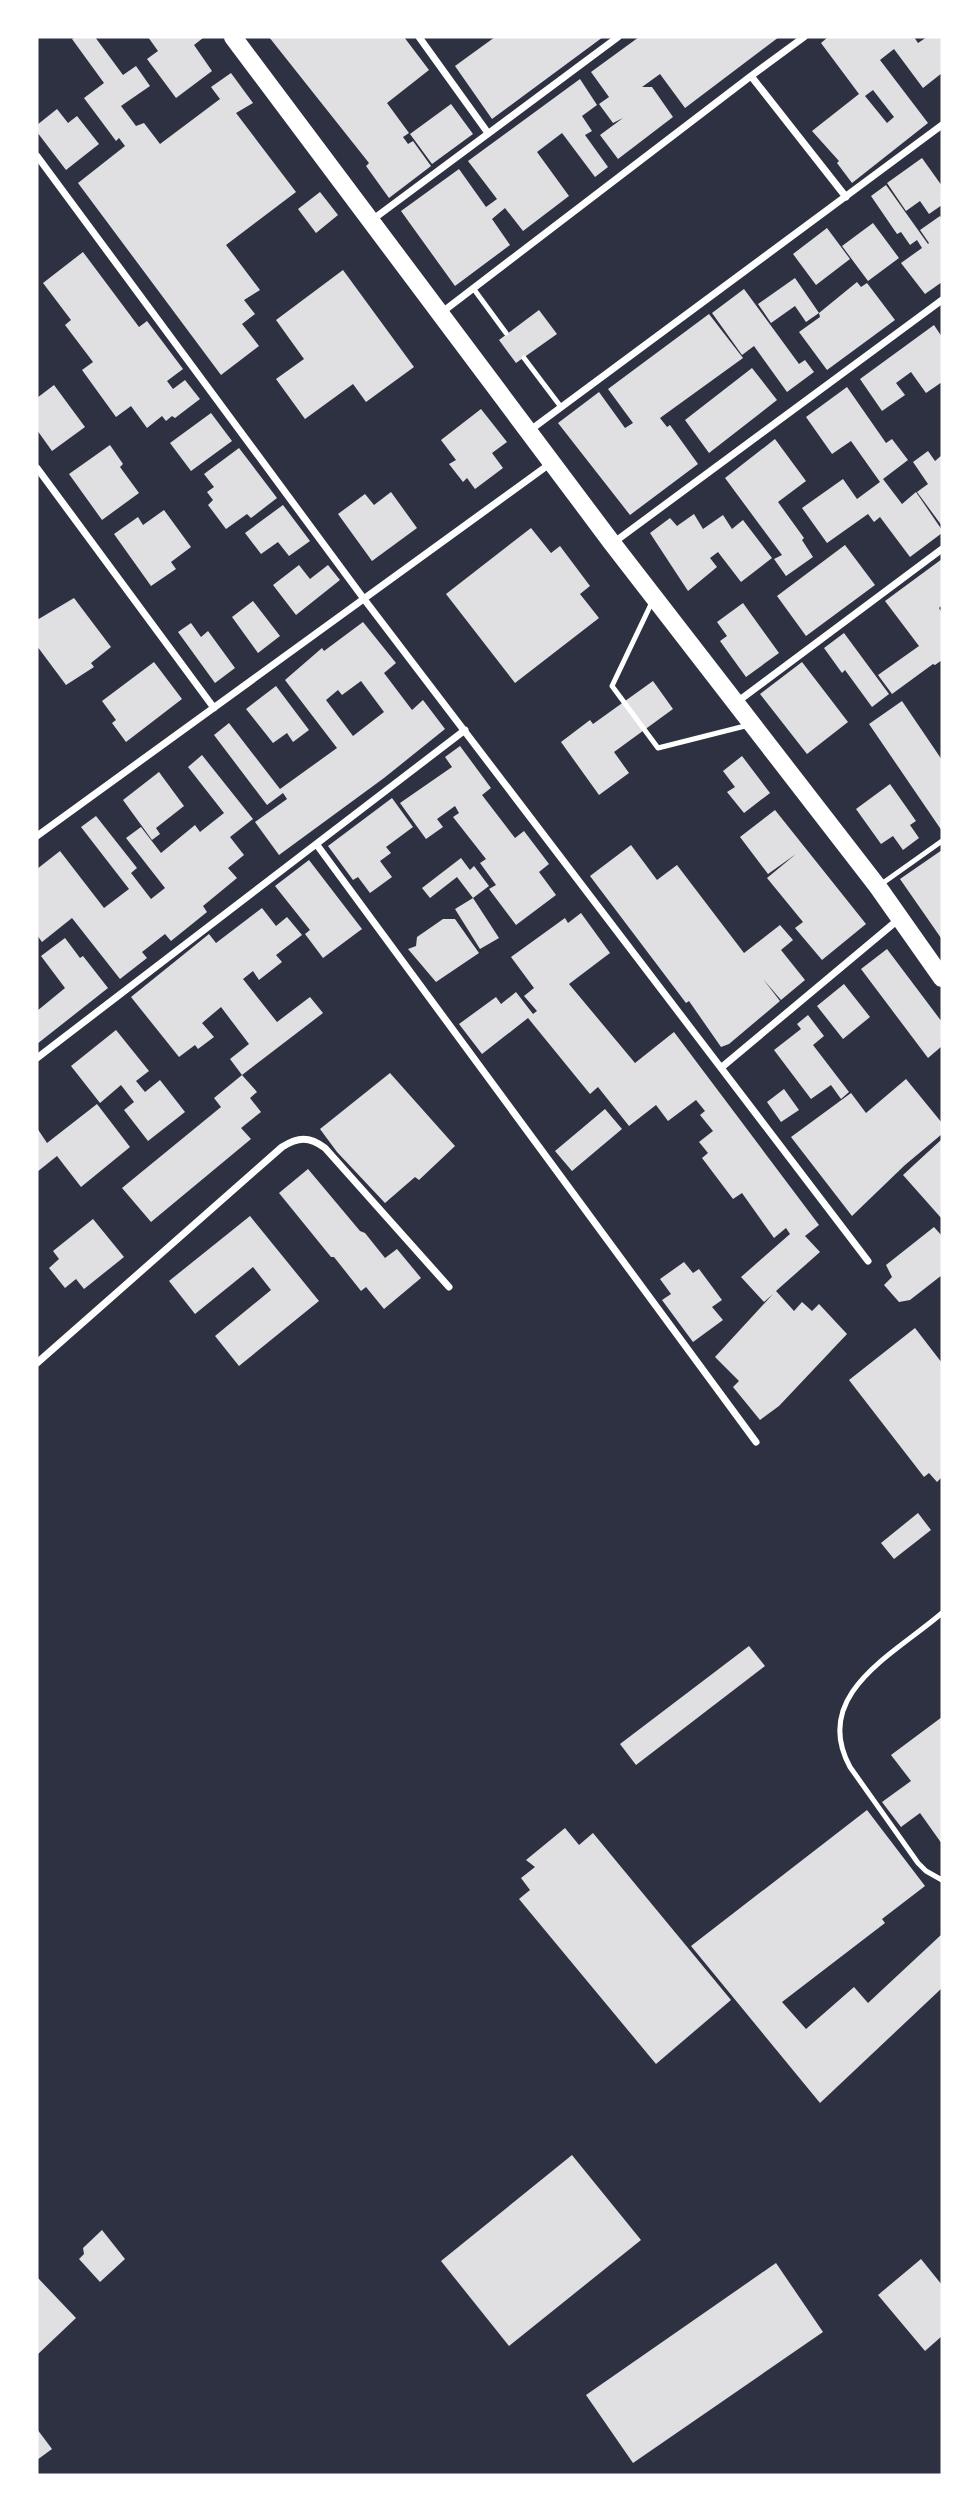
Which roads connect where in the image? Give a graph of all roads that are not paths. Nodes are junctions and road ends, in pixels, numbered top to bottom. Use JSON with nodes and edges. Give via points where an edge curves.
{"nodes":[{"id":1,"x":233,"y":37,"type":"edge"},
{"id":2,"x":419,"y":37,"type":"edge"},
{"id":3,"x":618,"y":37,"type":"edge"},
{"id":4,"x":804,"y":37,"type":"edge"},
{"id":5,"x":751,"y":76,"type":"junction"},
{"id":6,"x":942,"y":125,"type":"edge"},
{"id":7,"x":488,"y":133,"type":"junction"},
{"id":8,"x":37,"y":156,"type":"edge"},
{"id":9,"x":846,"y":197,"type":"junction"},
{"id":10,"x":372,"y":220,"type":"junction"},
{"id":11,"x":473,"y":288,"type":"junction"},
{"id":12,"x":942,"y":300,"type":"edge"},
{"id":13,"x":441,"y":313,"type":"junction"},
{"id":14,"x":506,"y":333,"type":"dead end"},
{"id":15,"x":524,"y":358,"type":"dead end"},
{"id":16,"x":561,"y":407,"type":"junction"},
{"id":17,"x":528,"y":431,"type":"junction"},
{"id":18,"x":551,"y":463,"type":"junction"},
{"id":19,"x":37,"y":468,"type":"edge"},
{"id":20,"x":612,"y":543,"type":"junction"},
{"id":21,"x":942,"y":549,"type":"edge"},
{"id":22,"x":654,"y":597,"type":"junction"},
{"id":23,"x":364,"y":599,"type":"junction"},
{"id":24,"x":736,"y":702,"type":"junction"},
{"id":25,"x":214,"y":708,"type":"junction"},
{"id":26,"x":753,"y":724,"type":"junction"},
{"id":27,"x":465,"y":730,"type":"junction"},
{"id":28,"x":37,"y":836,"type":"edge"},
{"id":29,"x":942,"y":841,"type":"edge"},
{"id":30,"x":317,"y":845,"type":"junction"},
{"id":31,"x":878,"y":887,"type":"junction"},
{"id":32,"x":900,"y":918,"type":"junction"},
{"id":33,"x":942,"y":978,"type":"edge"},
{"id":34,"x":37,"y":1058,"type":"edge"},
{"id":35,"x":722,"y":1067,"type":"junction"},
{"id":36,"x":868,"y":1261,"type":"dead end"},
{"id":37,"x":449,"y":1287,"type":"dead end"},
{"id":38,"x":37,"y":1363,"type":"edge"},
{"id":39,"x":756,"y":1442,"type":"dead end"},
{"id":40,"x":942,"y":1613,"type":"edge"},
{"id":41,"x":942,"y":1880,"type":"edge"}],
"edges":[{"from":1,"to":10,"type":"main road"},
{"from":2,"to":7,"type":"street"},
{"from":3,"to":7,"type":"street"},
{"from":4,"to":5,"type":"street"},
{"from":5,"to":9,"type":"street"},
{"from":5,"to":11,"type":"street"},
{"from":6,"to":9,"type":"street"},
{"from":7,"to":10,"type":"street"},
{"from":8,"to":23,"type":"street"},
{"from":9,"to":16,"type":"street"},
{"from":10,"to":13,"type":"main road"},
{"from":11,"to":13,"type":"street"},
{"from":11,"to":14,"type":"lane"},
{"from":12,"to":20,"type":"street"},
{"from":13,"to":17,"type":"main road"},
{"from":15,"to":16,"type":"lane"},
{"from":16,"to":17,"type":"street"},
{"from":17,"to":18,"type":"main road"},
{"from":18,"to":20,"type":"main road"},
{"from":18,"to":23,"type":"street"},
{"from":19,"to":25,"type":"street"},
{"from":20,"to":22,"type":"main road"},
{"from":21,"to":24,"type":"street"},
{"from":22,"to":24,"type":"main road"},
{"from":22,"to":26,"type":"lane","via":[[612,686],[658,748]]},
{"from":23,"to":25,"type":"street"},
{"from":23,"to":27,"type":"street"},
{"from":24,"to":26,"type":"main road"},
{"from":25,"to":28,"type":"street"},
{"from":26,"to":31,"type":"main road"},
{"from":27,"to":30,"type":"street"},
{"from":27,"to":35,"type":"street"},
{"from":29,"to":31,"type":"lane"},
{"from":30,"to":34,"type":"street"},
{"from":30,"to":39,"type":"street"},
{"from":31,"to":32,"type":"main road"},
{"from":32,"to":33,"type":"main road"},
{"from":32,"to":35,"type":"street"},
{"from":35,"to":36,"type":"street"},
{"from":37,"to":38,"type":"street","via":[[325,1148],[310,1139],[297,1139],[282,1147]]},
{"from":40,"to":41,"type":"lane","via":[[857,1684],[843,1707],[839,1730],[850,1767],[918,1863]]}]}
